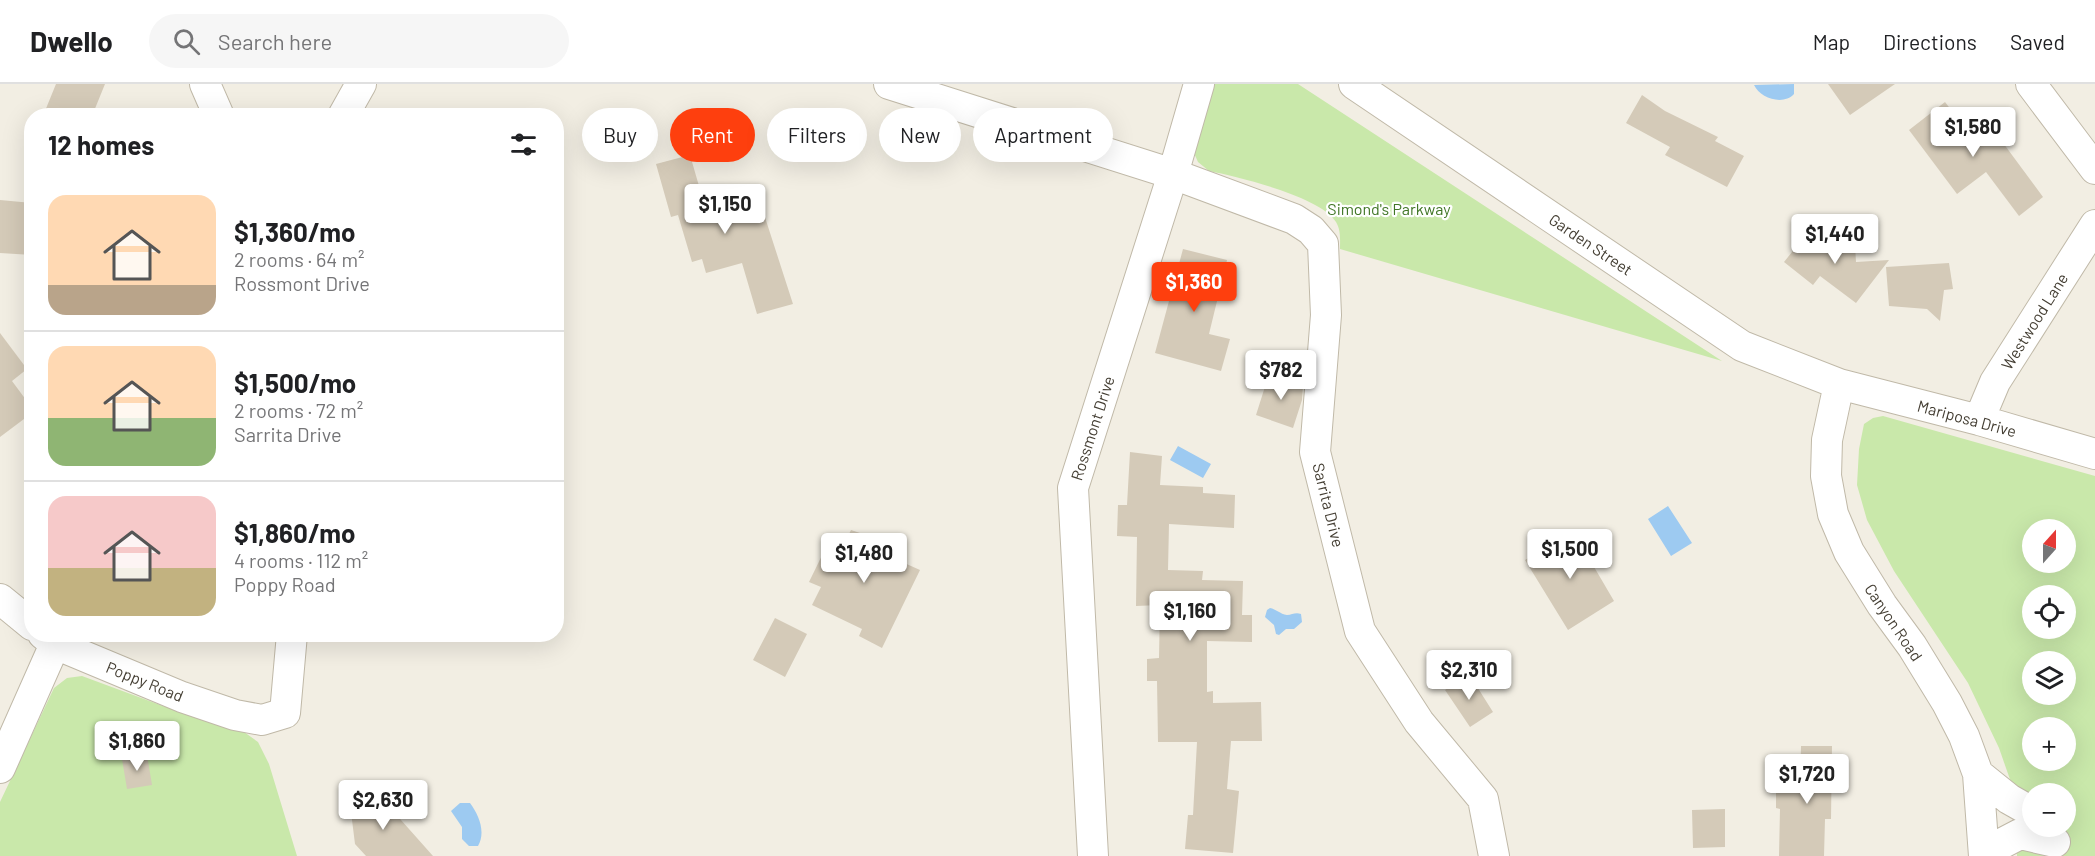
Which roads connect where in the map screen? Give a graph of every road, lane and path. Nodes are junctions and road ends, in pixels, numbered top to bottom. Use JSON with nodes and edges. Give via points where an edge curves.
{"nodes":[{"id":1,"x":205,"y":84,"type":"edge"},
{"id":2,"x":360,"y":84,"type":"edge"},
{"id":3,"x":889,"y":84,"type":"edge"},
{"id":4,"x":1199,"y":84,"type":"edge"},
{"id":5,"x":1354,"y":84,"type":"edge"},
{"id":6,"x":2031,"y":84,"type":"edge"},
{"id":7,"x":216,"y":108,"type":"edge"},
{"id":8,"x":347,"y":108,"type":"edge"},
{"id":9,"x":2095,"y":169,"type":"edge"},
{"id":10,"x":1173,"y":174,"type":"junction"},
{"id":11,"x":2095,"y":225,"type":"edge"},
{"id":12,"x":1839,"y":384,"type":"junction"},
{"id":13,"x":1978,"y":420,"type":"junction"},
{"id":14,"x":2095,"y":454,"type":"edge"},
{"id":15,"x":0,"y":599,"type":"edge"},
{"id":16,"x":24,"y":618,"type":"edge"},
{"id":17,"x":48,"y":642,"type":"edge"},
{"id":18,"x":56,"y":642,"type":"edge"},
{"id":19,"x":291,"y":642,"type":"edge"},
{"id":20,"x":0,"y":768,"type":"edge"},
{"id":21,"x":1978,"y":774,"type":"junction"},
{"id":22,"x":2022,"y":806,"type":"edge"},
{"id":23,"x":2055,"y":842,"type":"edge"},
{"id":24,"x":1093,"y":856,"type":"edge"},
{"id":25,"x":1494,"y":856,"type":"edge"},
{"id":26,"x":1984,"y":856,"type":"edge"},
{"id":27,"x":1991,"y":856,"type":"edge"}],
"edges":[{"from":1,"to":7,"type":"street"},
{"from":2,"to":8,"type":"street"},
{"from":3,"to":10,"type":"street"},
{"from":4,"to":10,"type":"street","name":"Rossmont Drive"},
{"from":5,"to":12,"type":"street","name":"Garden Street","via":[[1742,346]]},
{"from":6,"to":9,"type":"street"},
{"from":10,"to":24,"type":"street","name":"Rossmont Drive","via":[[1073,488]]},
{"from":10,"to":25,"type":"street","name":"Sarrita Drive","via":[[1294,219],[1323,244],[1326,315],[1315,452],[1360,631],[1419,722],[1483,799]]},
{"from":11,"to":13,"type":"street","name":"Westwood Lane","via":[[1995,382]]},
{"from":12,"to":13,"type":"street","name":"Mariposa Drive"},
{"from":12,"to":21,"type":"street","name":"Canyon Road","via":[[1827,440],[1826,476],[1833,514],[1849,552],[1947,703]]},
{"from":13,"to":14,"type":"street","name":"Mariposa Drive"},
{"from":15,"to":16,"type":"street"},
{"from":17,"to":20,"type":"street"},
{"from":18,"to":19,"type":"street","name":"Poppy Road","via":[[182,697],[262,720],[285,713]]},
{"from":21,"to":22,"type":"street"},
{"from":21,"to":26,"type":"street","name":"Canyon Road"},
{"from":23,"to":27,"type":"street","via":[[2020,834],[1997,846]]}]}
